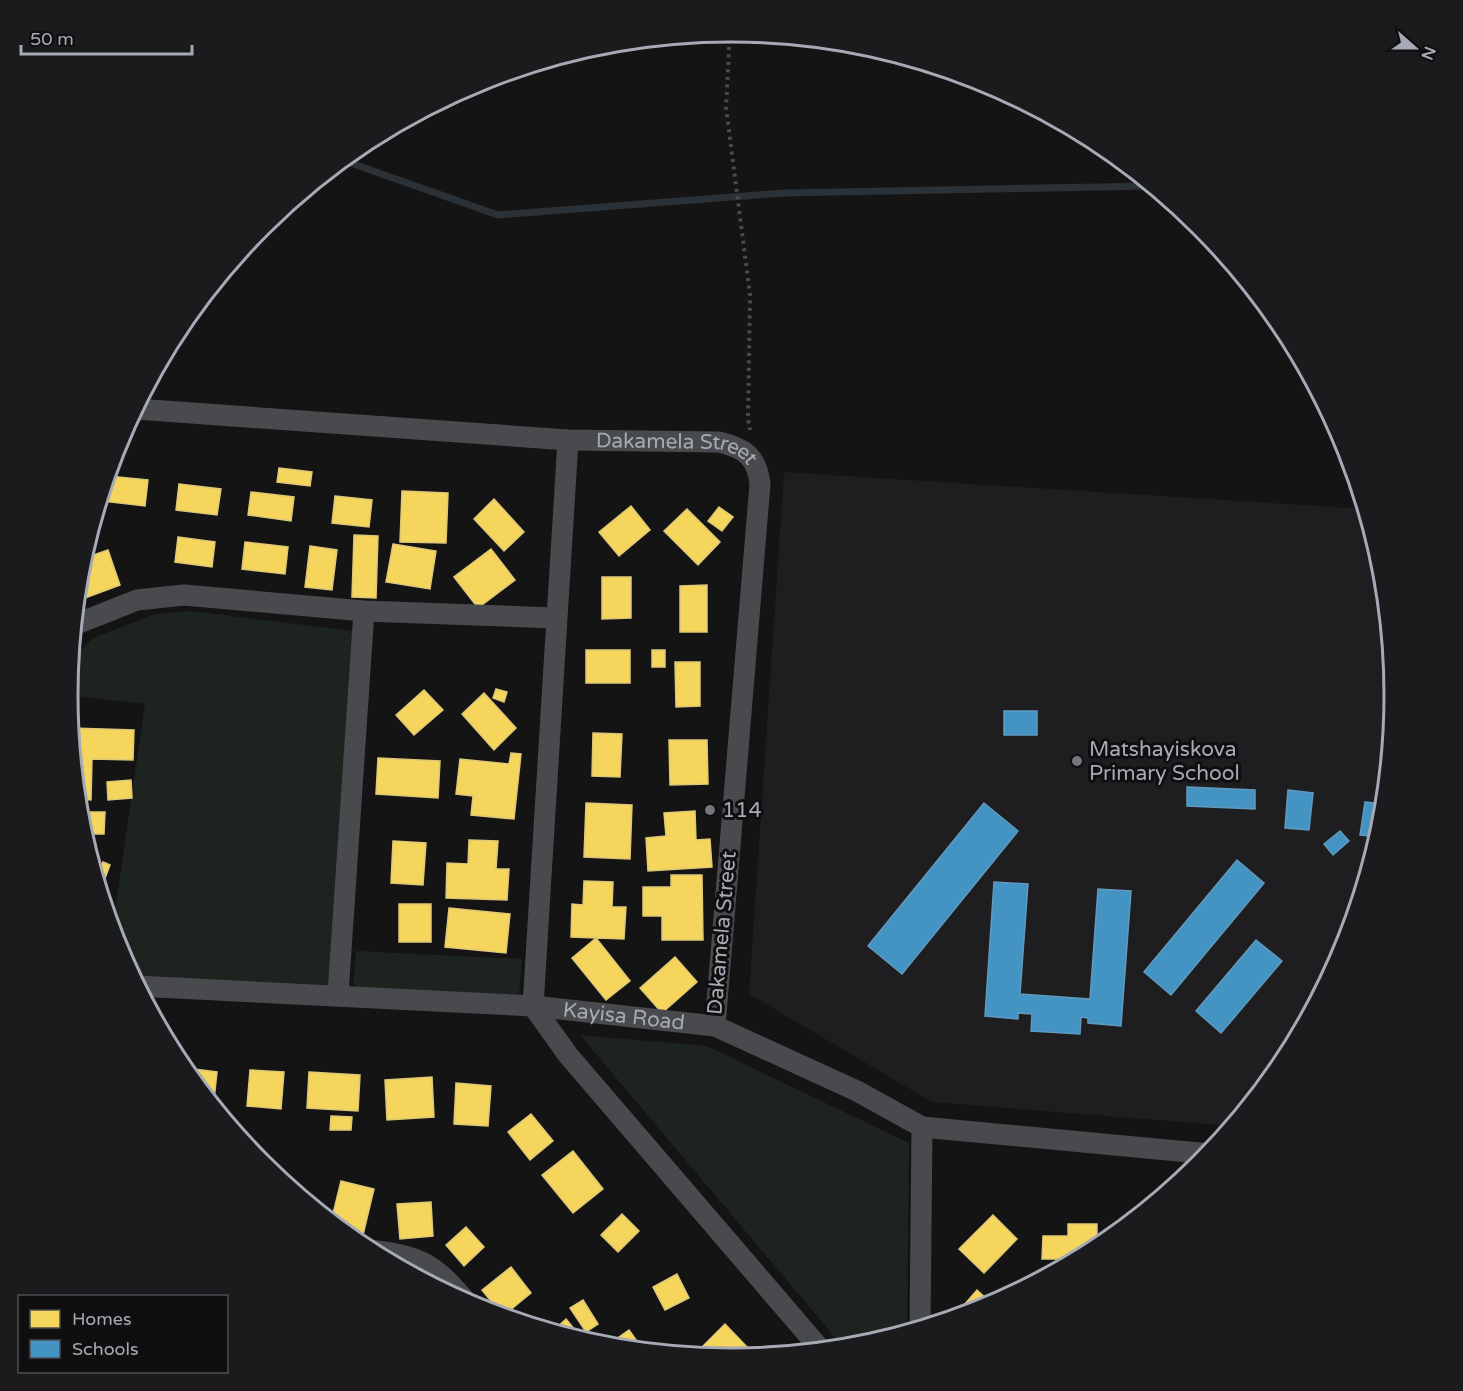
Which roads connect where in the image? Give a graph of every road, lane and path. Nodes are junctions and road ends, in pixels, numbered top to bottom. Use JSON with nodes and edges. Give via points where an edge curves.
{"nodes":[{"id":1,"x":729,"y":42,"type":"edge"},
{"id":2,"x":143,"y":410,"type":"edge"},
{"id":3,"x":568,"y":440,"type":"junction"},
{"id":4,"x":758,"y":466,"type":"junction"},
{"id":5,"x":364,"y":611,"type":"junction"},
{"id":6,"x":555,"y":618,"type":"junction"},
{"id":7,"x":83,"y":622,"type":"edge"},
{"id":8,"x":146,"y":986,"type":"edge"},
{"id":9,"x":338,"y":994,"type":"junction"},
{"id":10,"x":532,"y":1006,"type":"junction"},
{"id":11,"x":714,"y":1026,"type":"junction"},
{"id":12,"x":922,"y":1127,"type":"junction"},
{"id":13,"x":1199,"y":1153,"type":"edge"},
{"id":14,"x":389,"y":1251,"type":"edge"},
{"id":15,"x":455,"y":1288,"type":"edge"},
{"id":16,"x":920,"y":1321,"type":"edge"},
{"id":17,"x":815,"y":1343,"type":"edge"}],
"edges":[{"from":1,"to":4,"type":"path","via":[[726,107],[750,295],[748,419]]},
{"from":2,"to":3,"type":"street","name":"Dakamela Street"},
{"from":3,"to":4,"type":"street","name":"Dakamela Street","via":[[719,442],[737,446]]},
{"from":3,"to":6,"type":"street"},
{"from":4,"to":11,"type":"street","name":"Dakamela Street","via":[[759,495]]},
{"from":5,"to":6,"type":"street"},
{"from":5,"to":7,"type":"street","via":[[184,595],[137,600]]},
{"from":5,"to":9,"type":"street"},
{"from":6,"to":10,"type":"street"},
{"from":8,"to":9,"type":"street","name":"Kayisa Road"},
{"from":9,"to":10,"type":"street","name":"Kayisa Road"},
{"from":10,"to":11,"type":"street","name":"Kayisa Road"},
{"from":10,"to":17,"type":"street","via":[[568,1055]]},
{"from":11,"to":12,"type":"street","name":"Kayisa Road","via":[[857,1091]]},
{"from":12,"to":13,"type":"street"},
{"from":12,"to":16,"type":"street"},
{"from":14,"to":15,"type":"street","via":[[419,1260],[445,1275]]}]}
